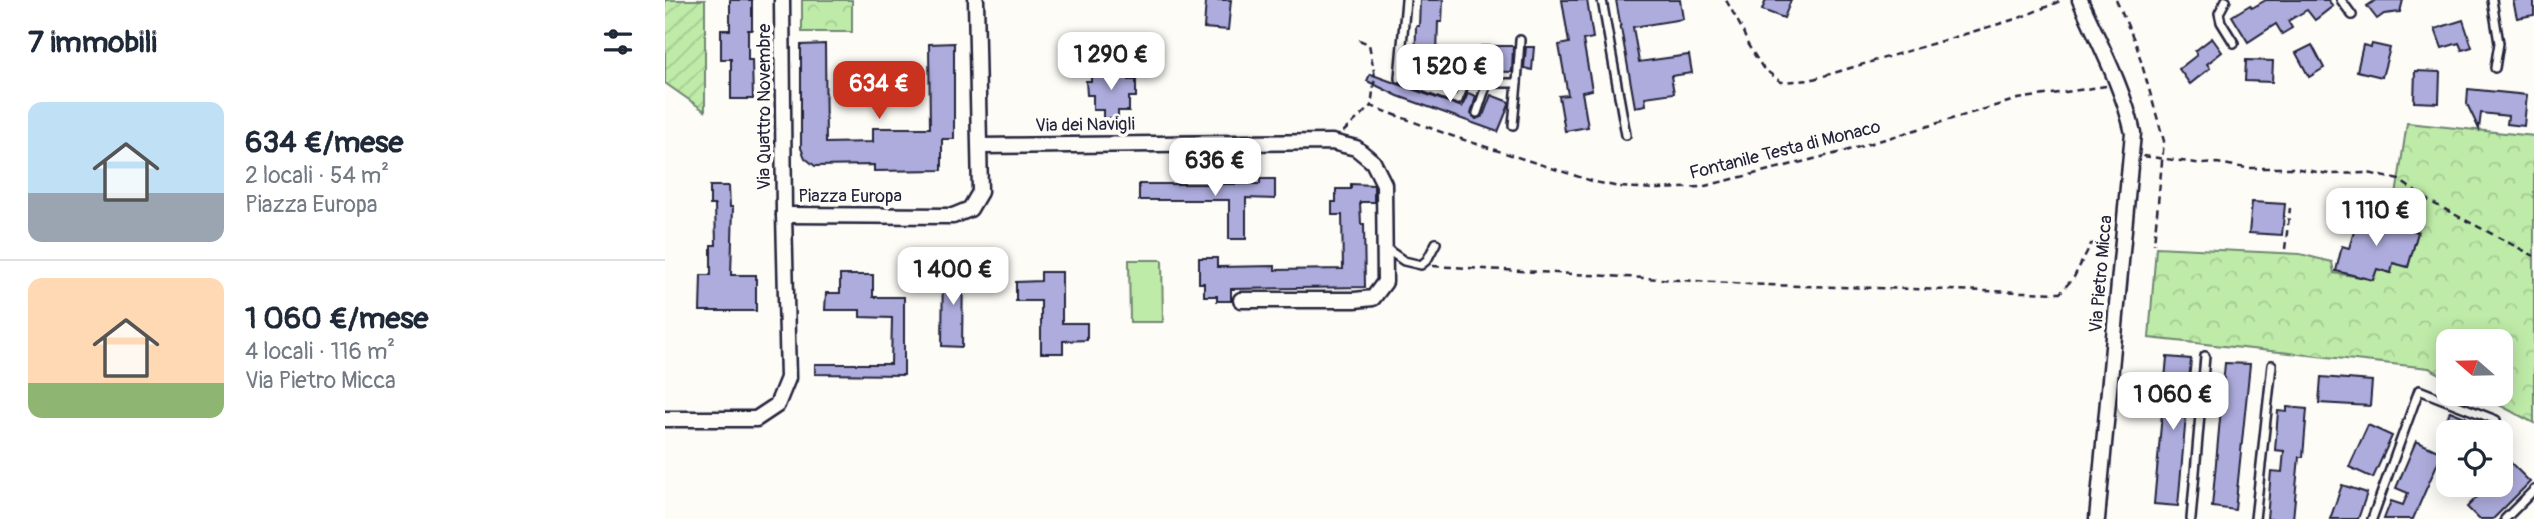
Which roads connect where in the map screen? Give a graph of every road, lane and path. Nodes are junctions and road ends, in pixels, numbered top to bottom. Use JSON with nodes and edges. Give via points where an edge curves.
{"nodes":[{"id":1,"x":782,"y":0,"type":"edge"},
{"id":2,"x":976,"y":0,"type":"edge"},
{"id":3,"x":1406,"y":0,"type":"edge"},
{"id":4,"x":1602,"y":0,"type":"edge"},
{"id":5,"x":1726,"y":0,"type":"edge"},
{"id":6,"x":2063,"y":0,"type":"edge"},
{"id":7,"x":2080,"y":0,"type":"edge"},
{"id":8,"x":2116,"y":0,"type":"edge"},
{"id":9,"x":2226,"y":0,"type":"edge"},
{"id":10,"x":2341,"y":0,"type":"edge"},
{"id":11,"x":2493,"y":0,"type":"edge"},
{"id":12,"x":2352,"y":15,"type":"dead end"},
{"id":13,"x":1359,"y":40,"type":"dead end"},
{"id":14,"x":1520,"y":40,"type":"dead end"},
{"id":15,"x":2234,"y":43,"type":"dead end"},
{"id":16,"x":2495,"y":68,"type":"dead end"},
{"id":17,"x":1487,"y":83,"type":"junction"},
{"id":18,"x":1517,"y":83,"type":"junction"},
{"id":19,"x":2116,"y":85,"type":"junction"},
{"id":20,"x":1371,"y":106,"type":"junction"},
{"id":21,"x":1477,"y":113,"type":"dead end"},
{"id":22,"x":1513,"y":125,"type":"dead end"},
{"id":23,"x":1626,"y":135,"type":"dead end"},
{"id":24,"x":1332,"y":142,"type":"junction"},
{"id":25,"x":980,"y":146,"type":"junction"},
{"id":26,"x":2132,"y":155,"type":"junction"},
{"id":27,"x":2162,"y":158,"type":"junction"},
{"id":28,"x":2290,"y":208,"type":"dead end"},
{"id":29,"x":784,"y":215,"type":"junction"},
{"id":30,"x":1436,"y":243,"type":"dead end"},
{"id":31,"x":2123,"y":243,"type":"junction"},
{"id":32,"x":2154,"y":244,"type":"dead end"},
{"id":33,"x":1385,"y":248,"type":"junction"},
{"id":34,"x":2285,"y":249,"type":"dead end"},
{"id":35,"x":2534,"y":256,"type":"edge"},
{"id":36,"x":1421,"y":265,"type":"junction"},
{"id":37,"x":1241,"y":300,"type":"dead end"},
{"id":38,"x":2205,"y":356,"type":"dead end"},
{"id":39,"x":2272,"y":365,"type":"dead end"},
{"id":40,"x":665,"y":419,"type":"edge"},
{"id":41,"x":2495,"y":420,"type":"dead end"},
{"id":42,"x":2534,"y":490,"type":"edge"},
{"id":43,"x":2097,"y":519,"type":"edge"},
{"id":44,"x":2191,"y":519,"type":"edge"},
{"id":45,"x":2255,"y":519,"type":"edge"},
{"id":46,"x":2372,"y":519,"type":"edge"},
{"id":47,"x":2505,"y":519,"type":"edge"}],
"edges":[{"from":1,"to":29,"type":"street","name":"Via Quattro Novembre"},
{"from":2,"to":25,"type":"street","name":"Piazza Europa"},
{"from":3,"to":17,"type":"lane","via":[[1399,78],[1458,100],[1465,83]]},
{"from":4,"to":23,"type":"lane"},
{"from":5,"to":6,"type":"path","via":[[1763,68],[1781,82],[1810,80],[2019,18]]},
{"from":7,"to":19,"type":"street","name":"Via Pietro Micca"},
{"from":8,"to":27,"type":"path","via":[[2136,44],[2164,141]]},
{"from":9,"to":15,"type":"lane","via":[[2219,13]]},
{"from":10,"to":12,"type":"lane"},
{"from":11,"to":16,"type":"lane","via":[[2500,44]]},
{"from":13,"to":20,"type":"path","via":[[1369,44],[1375,77]]},
{"from":14,"to":18,"type":"lane"},
{"from":17,"to":18,"type":"lane"},
{"from":17,"to":21,"type":"lane"},
{"from":18,"to":22,"type":"lane"},
{"from":19,"to":20,"type":"path","name":"Fontanile Testa di Monaco","via":[[2018,99],[1842,152],[1702,187],[1658,189],[1595,181]]},
{"from":19,"to":26,"type":"street","name":"Via Pietro Micca","via":[[2133,133]]},
{"from":20,"to":24,"type":"path"},
{"from":24,"to":25,"type":"street","name":"Via dei Navigli"},
{"from":24,"to":33,"type":"street","name":"Via dei Navigli","via":[[1356,148],[1373,162],[1384,184]]},
{"from":25,"to":29,"type":"street","name":"Piazza Europa","via":[[980,192],[970,209],[953,216]]},
{"from":26,"to":27,"type":"path"},
{"from":26,"to":31,"type":"street","name":"Via Pietro Micca"},
{"from":27,"to":32,"type":"path"},
{"from":27,"to":35,"type":"path","via":[[2246,168],[2368,173],[2399,180],[2429,201]]},
{"from":28,"to":34,"type":"path"},
{"from":29,"to":40,"type":"street","name":"Piazza Europa","via":[[788,378],[777,405],[756,419]]},
{"from":30,"to":36,"type":"lane"},
{"from":31,"to":36,"type":"path","via":[[2091,244],[2060,293],[1766,285]]},
{"from":31,"to":43,"type":"street","name":"Via Pietro Micca"},
{"from":33,"to":36,"type":"lane","via":[[1404,261]]},
{"from":33,"to":37,"type":"street","name":"Via dei Navigli","via":[[1385,282],[1373,298]]},
{"from":38,"to":44,"type":"lane"},
{"from":39,"to":45,"type":"lane"},
{"from":41,"to":46,"type":"lane","via":[[2419,390]]},
{"from":42,"to":47,"type":"lane"}]}
